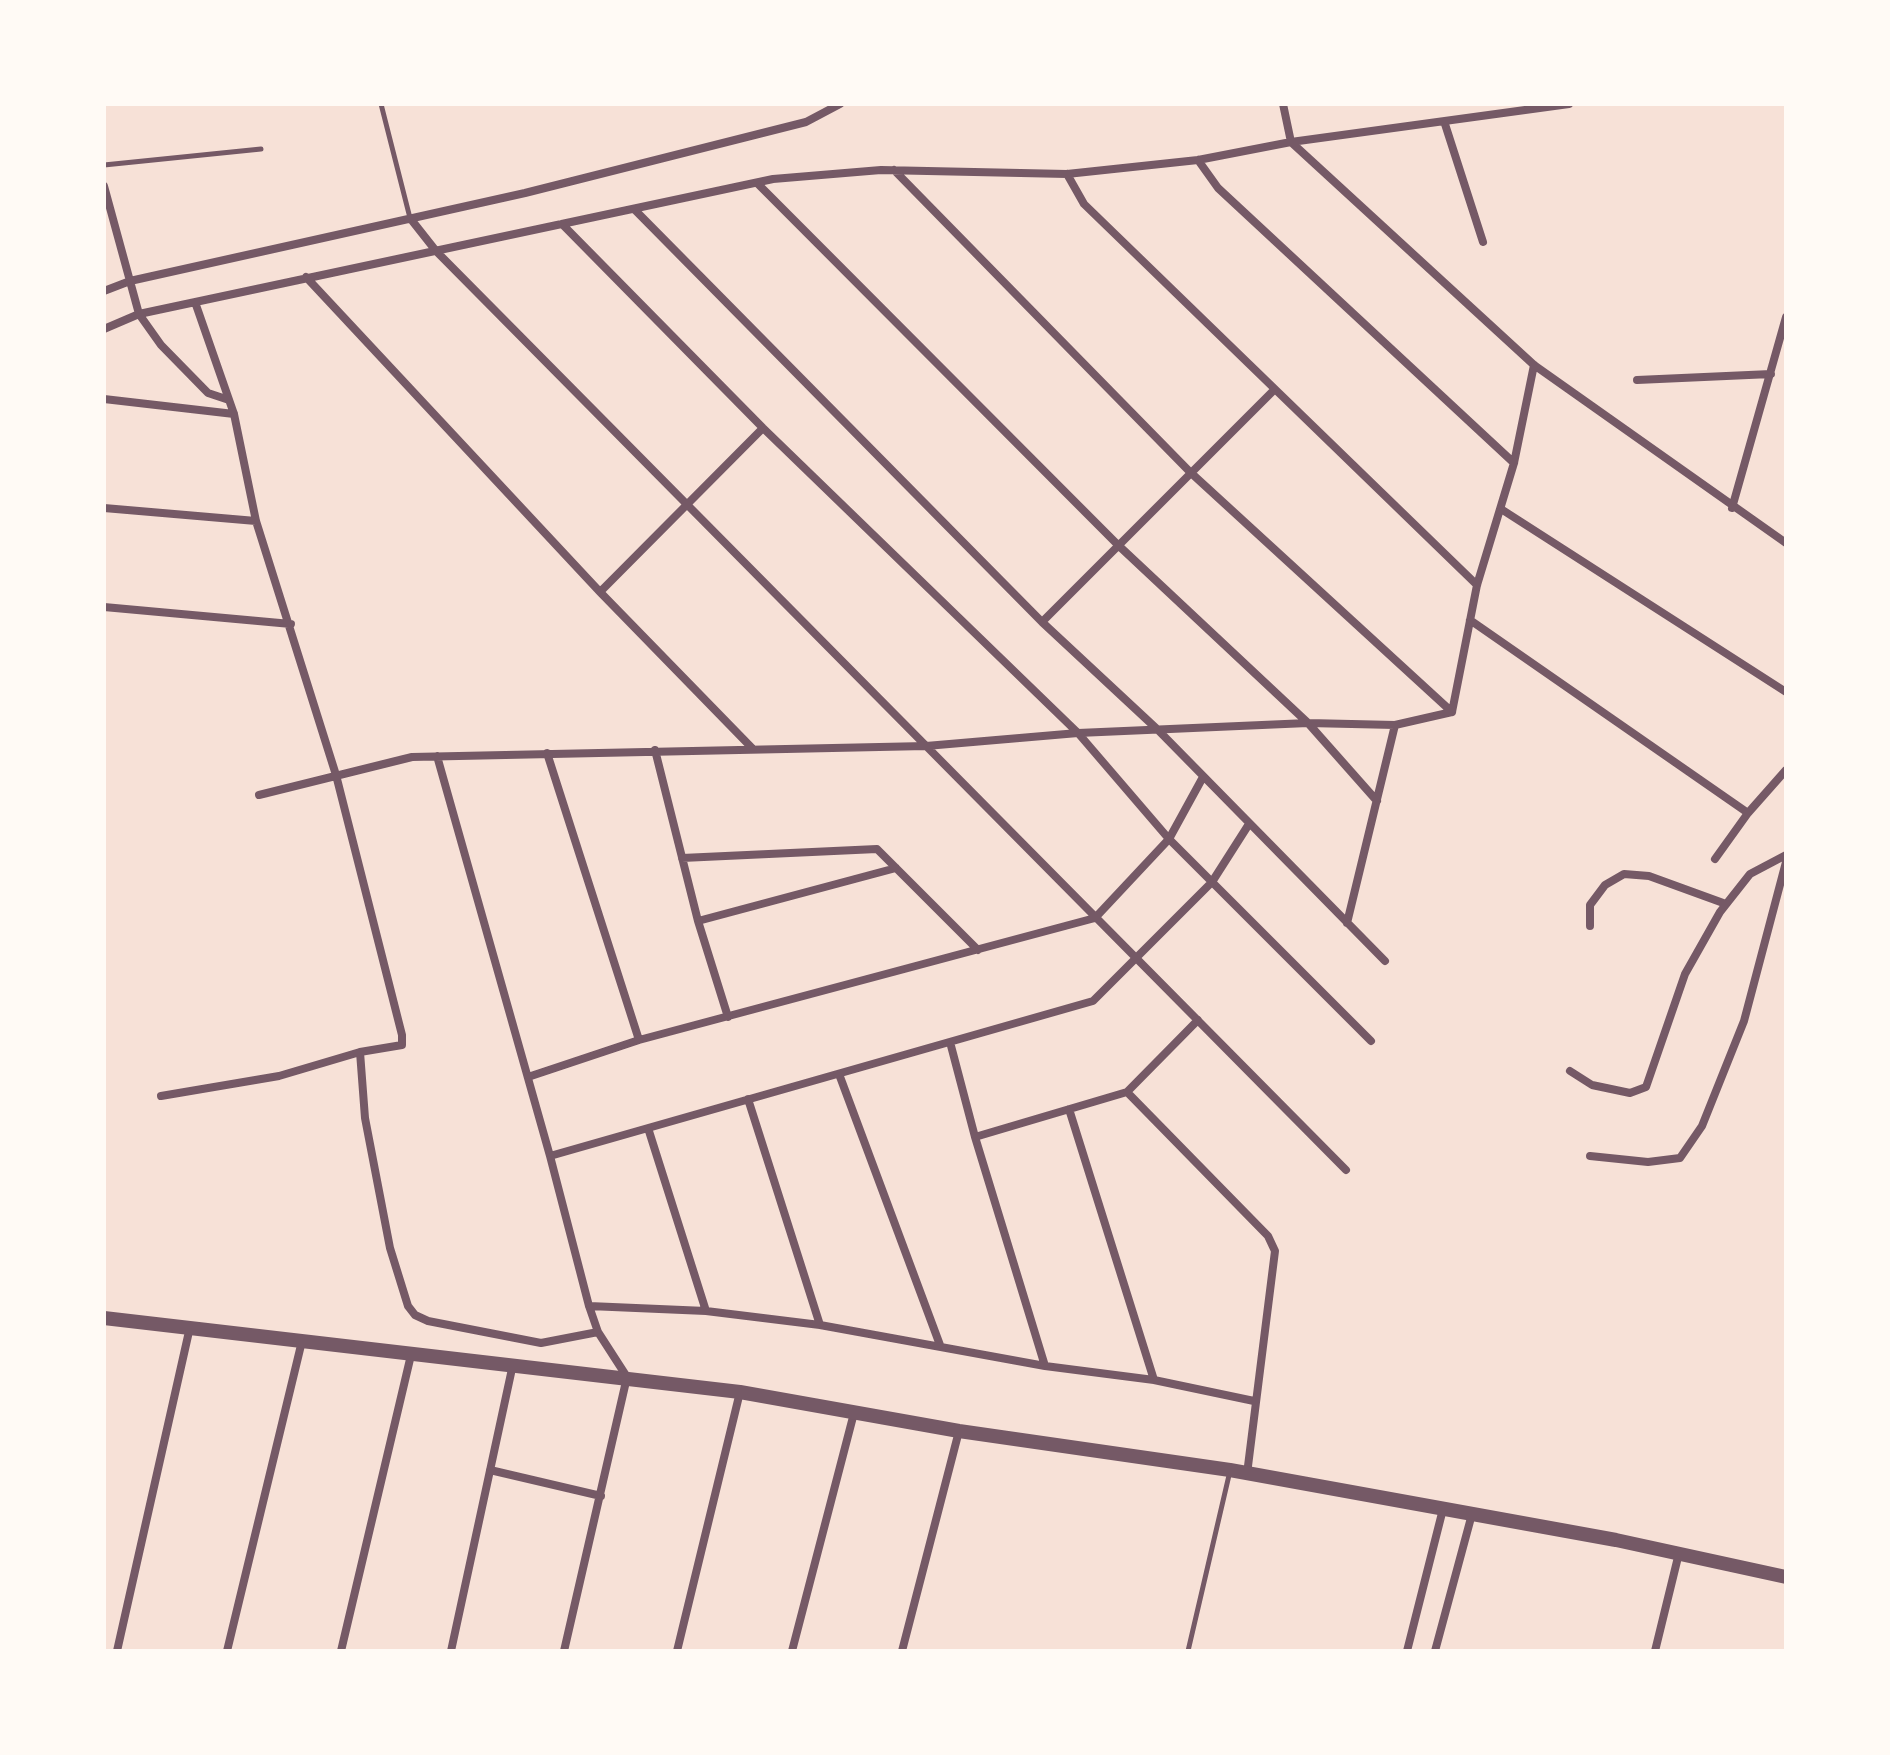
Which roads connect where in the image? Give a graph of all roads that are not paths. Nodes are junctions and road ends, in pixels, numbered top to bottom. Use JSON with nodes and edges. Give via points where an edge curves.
{"nodes":[{"id":1,"x":381,"y":104,"type":"edge"},
{"id":2,"x":840,"y":104,"type":"edge"},
{"id":3,"x":1283,"y":104,"type":"edge"},
{"id":4,"x":1569,"y":104,"type":"edge"},
{"id":5,"x":1513,"y":107,"type":"edge"},
{"id":6,"x":1444,"y":121,"type":"junction"},
{"id":7,"x":1291,"y":142,"type":"junction"},
{"id":8,"x":261,"y":149,"type":"dead end"},
{"id":9,"x":1198,"y":160,"type":"junction"},
{"id":10,"x":104,"y":165,"type":"edge"},
{"id":11,"x":894,"y":170,"type":"junction"},
{"id":12,"x":1067,"y":174,"type":"junction"},
{"id":13,"x":757,"y":183,"type":"junction"},
{"id":14,"x":104,"y":186,"type":"edge"},
{"id":15,"x":634,"y":209,"type":"junction"},
{"id":16,"x":410,"y":218,"type":"junction"},
{"id":17,"x":562,"y":224,"type":"junction"},
{"id":18,"x":1483,"y":242,"type":"dead end"},
{"id":19,"x":436,"y":251,"type":"junction"},
{"id":20,"x":306,"y":277,"type":"junction"},
{"id":21,"x":130,"y":281,"type":"junction"},
{"id":22,"x":104,"y":291,"type":"edge"},
{"id":23,"x":195,"y":302,"type":"junction"},
{"id":24,"x":139,"y":314,"type":"junction"},
{"id":25,"x":1786,"y":317,"type":"edge"},
{"id":26,"x":104,"y":329,"type":"edge"},
{"id":27,"x":1534,"y":365,"type":"junction"},
{"id":28,"x":1771,"y":374,"type":"junction"},
{"id":29,"x":1637,"y":380,"type":"dead end"},
{"id":30,"x":1274,"y":390,"type":"junction"},
{"id":31,"x":104,"y":399,"type":"edge"},
{"id":32,"x":229,"y":400,"type":"junction"},
{"id":33,"x":234,"y":414,"type":"junction"},
{"id":34,"x":763,"y":428,"type":"junction"},
{"id":35,"x":1514,"y":463,"type":"junction"},
{"id":36,"x":1190,"y":472,"type":"junction"},
{"id":37,"x":688,"y":503,"type":"junction"},
{"id":38,"x":104,"y":508,"type":"edge"},
{"id":39,"x":1732,"y":508,"type":"junction"},
{"id":40,"x":1501,"y":509,"type":"junction"},
{"id":41,"x":256,"y":521,"type":"junction"},
{"id":42,"x":1786,"y":543,"type":"edge"},
{"id":43,"x":1118,"y":545,"type":"junction"},
{"id":44,"x":1477,"y":585,"type":"junction"},
{"id":45,"x":600,"y":592,"type":"junction"},
{"id":46,"x":104,"y":607,"type":"edge"},
{"id":47,"x":1470,"y":620,"type":"junction"},
{"id":48,"x":1042,"y":622,"type":"junction"},
{"id":49,"x":291,"y":624,"type":"junction"},
{"id":50,"x":1786,"y":692,"type":"edge"},
{"id":51,"x":1452,"y":712,"type":"junction"},
{"id":52,"x":1308,"y":723,"type":"junction"},
{"id":53,"x":1395,"y":725,"type":"junction"},
{"id":54,"x":1158,"y":730,"type":"junction"},
{"id":55,"x":1078,"y":733,"type":"junction"},
{"id":56,"x":926,"y":746,"type":"junction"},
{"id":57,"x":752,"y":748,"type":"junction"},
{"id":58,"x":655,"y":750,"type":"junction"},
{"id":59,"x":547,"y":753,"type":"junction"},
{"id":60,"x":437,"y":756,"type":"junction"},
{"id":61,"x":1786,"y":770,"type":"edge"},
{"id":62,"x":336,"y":775,"type":"junction"},
{"id":63,"x":1203,"y":777,"type":"junction"},
{"id":64,"x":259,"y":795,"type":"dead end"},
{"id":65,"x":1377,"y":801,"type":"junction"},
{"id":66,"x":1748,"y":813,"type":"junction"},
{"id":67,"x":1249,"y":824,"type":"junction"},
{"id":68,"x":1169,"y":839,"type":"junction"},
{"id":69,"x":1786,"y":855,"type":"edge"},
{"id":70,"x":682,"y":858,"type":"junction"},
{"id":71,"x":1715,"y":859,"type":"dead end"},
{"id":72,"x":1786,"y":862,"type":"edge"},
{"id":73,"x":896,"y":868,"type":"junction"},
{"id":74,"x":1212,"y":882,"type":"junction"},
{"id":75,"x":1726,"y":904,"type":"junction"},
{"id":76,"x":1095,"y":918,"type":"junction"},
{"id":77,"x":698,"y":921,"type":"junction"},
{"id":78,"x":1347,"y":923,"type":"junction"},
{"id":79,"x":1590,"y":926,"type":"dead end"},
{"id":80,"x":978,"y":950,"type":"junction"},
{"id":81,"x":1137,"y":958,"type":"junction"},
{"id":82,"x":1385,"y":961,"type":"dead end"},
{"id":83,"x":728,"y":1017,"type":"junction"},
{"id":84,"x":1198,"y":1020,"type":"junction"},
{"id":85,"x":639,"y":1040,"type":"junction"},
{"id":86,"x":1371,"y":1041,"type":"dead end"},
{"id":87,"x":950,"y":1042,"type":"junction"},
{"id":88,"x":360,"y":1052,"type":"junction"},
{"id":89,"x":1570,"y":1071,"type":"dead end"},
{"id":90,"x":839,"y":1074,"type":"junction"},
{"id":91,"x":528,"y":1077,"type":"junction"},
{"id":92,"x":1127,"y":1092,"type":"junction"},
{"id":93,"x":161,"y":1096,"type":"dead end"},
{"id":94,"x":748,"y":1099,"type":"junction"},
{"id":95,"x":1069,"y":1109,"type":"junction"},
{"id":96,"x":648,"y":1128,"type":"junction"},
{"id":97,"x":975,"y":1137,"type":"junction"},
{"id":98,"x":550,"y":1156,"type":"junction"},
{"id":99,"x":1590,"y":1156,"type":"dead end"},
{"id":100,"x":1346,"y":1170,"type":"dead end"},
{"id":101,"x":589,"y":1306,"type":"junction"},
{"id":102,"x":706,"y":1311,"type":"junction"},
{"id":103,"x":104,"y":1318,"type":"edge"},
{"id":104,"x":820,"y":1325,"type":"junction"},
{"id":105,"x":190,"y":1327,"type":"junction"},
{"id":106,"x":598,"y":1332,"type":"junction"},
{"id":107,"x":302,"y":1341,"type":"junction"},
{"id":108,"x":940,"y":1345,"type":"junction"},
{"id":109,"x":411,"y":1355,"type":"junction"},
{"id":110,"x":513,"y":1364,"type":"junction"},
{"id":111,"x":1045,"y":1366,"type":"junction"},
{"id":112,"x":627,"y":1377,"type":"junction"},
{"id":113,"x":1154,"y":1380,"type":"junction"},
{"id":114,"x":740,"y":1392,"type":"junction"},
{"id":115,"x":1254,"y":1401,"type":"junction"},
{"id":116,"x":854,"y":1413,"type":"junction"},
{"id":117,"x":959,"y":1431,"type":"junction"},
{"id":118,"x":490,"y":1470,"type":"junction"},
{"id":119,"x":1230,"y":1470,"type":"junction"},
{"id":120,"x":1247,"y":1474,"type":"junction"},
{"id":121,"x":601,"y":1496,"type":"junction"},
{"id":122,"x":1443,"y":1509,"type":"junction"},
{"id":123,"x":1472,"y":1514,"type":"junction"},
{"id":124,"x":1679,"y":1553,"type":"junction"},
{"id":125,"x":1786,"y":1577,"type":"edge"},
{"id":126,"x":117,"y":1651,"type":"edge"},
{"id":127,"x":227,"y":1651,"type":"edge"},
{"id":128,"x":341,"y":1651,"type":"edge"},
{"id":129,"x":451,"y":1651,"type":"edge"},
{"id":130,"x":564,"y":1651,"type":"edge"},
{"id":131,"x":677,"y":1651,"type":"edge"},
{"id":132,"x":792,"y":1651,"type":"edge"},
{"id":133,"x":902,"y":1651,"type":"edge"},
{"id":134,"x":1188,"y":1651,"type":"edge"},
{"id":135,"x":1407,"y":1651,"type":"edge"},
{"id":136,"x":1435,"y":1651,"type":"edge"},
{"id":137,"x":1655,"y":1651,"type":"edge"}],
"edges":[{"from":1,"to":16,"type":"lane"},
{"from":2,"to":16,"type":"street","via":[[806,122]]},
{"from":3,"to":7,"type":"street"},
{"from":4,"to":5,"type":"street"},
{"from":5,"to":6,"type":"street"},
{"from":6,"to":7,"type":"street"},
{"from":6,"to":18,"type":"street"},
{"from":7,"to":9,"type":"street"},
{"from":7,"to":27,"type":"street"},
{"from":8,"to":10,"type":"lane"},
{"from":9,"to":12,"type":"street"},
{"from":9,"to":35,"type":"street","via":[[1218,188]]},
{"from":11,"to":12,"type":"street"},
{"from":11,"to":13,"type":"street"},
{"from":11,"to":36,"type":"street"},
{"from":12,"to":30,"type":"street","via":[[1084,204]]},
{"from":13,"to":15,"type":"street"},
{"from":13,"to":43,"type":"street"},
{"from":14,"to":21,"type":"street"},
{"from":15,"to":17,"type":"street"},
{"from":15,"to":48,"type":"street"},
{"from":16,"to":19,"type":"street"},
{"from":16,"to":21,"type":"street"},
{"from":17,"to":19,"type":"street"},
{"from":17,"to":34,"type":"street"},
{"from":19,"to":20,"type":"street"},
{"from":19,"to":37,"type":"street"},
{"from":20,"to":23,"type":"street"},
{"from":20,"to":45,"type":"street"},
{"from":21,"to":22,"type":"street"},
{"from":21,"to":24,"type":"street"},
{"from":23,"to":24,"type":"street"},
{"from":23,"to":32,"type":"street"},
{"from":24,"to":26,"type":"street"},
{"from":24,"to":32,"type":"street","via":[[208,393]]},
{"from":25,"to":28,"type":"street"},
{"from":27,"to":35,"type":"street"},
{"from":27,"to":39,"type":"street"},
{"from":28,"to":29,"type":"street"},
{"from":28,"to":39,"type":"street"},
{"from":30,"to":36,"type":"street"},
{"from":30,"to":44,"type":"street"},
{"from":31,"to":33,"type":"street"},
{"from":32,"to":33,"type":"street"},
{"from":33,"to":41,"type":"street"},
{"from":34,"to":37,"type":"street"},
{"from":34,"to":55,"type":"street"},
{"from":35,"to":40,"type":"street"},
{"from":36,"to":43,"type":"street"},
{"from":36,"to":51,"type":"street"},
{"from":37,"to":45,"type":"street"},
{"from":37,"to":56,"type":"street"},
{"from":38,"to":41,"type":"street"},
{"from":39,"to":42,"type":"street"},
{"from":40,"to":44,"type":"street"},
{"from":40,"to":50,"type":"street"},
{"from":41,"to":49,"type":"street"},
{"from":43,"to":48,"type":"street"},
{"from":43,"to":52,"type":"street"},
{"from":44,"to":47,"type":"street"},
{"from":45,"to":57,"type":"street"},
{"from":46,"to":49,"type":"street"},
{"from":47,"to":51,"type":"street"},
{"from":47,"to":66,"type":"street"},
{"from":48,"to":54,"type":"street"},
{"from":49,"to":62,"type":"street"},
{"from":51,"to":53,"type":"street"},
{"from":52,"to":53,"type":"street"},
{"from":52,"to":54,"type":"street"},
{"from":52,"to":65,"type":"street"},
{"from":53,"to":65,"type":"street"},
{"from":54,"to":55,"type":"street"},
{"from":54,"to":63,"type":"street"},
{"from":55,"to":56,"type":"street"},
{"from":55,"to":68,"type":"street"},
{"from":56,"to":57,"type":"street"},
{"from":56,"to":76,"type":"street"},
{"from":57,"to":58,"type":"street"},
{"from":58,"to":59,"type":"street"},
{"from":58,"to":70,"type":"street"},
{"from":59,"to":60,"type":"street"},
{"from":59,"to":85,"type":"street"},
{"from":60,"to":62,"type":"street"},
{"from":60,"to":91,"type":"street"},
{"from":61,"to":66,"type":"street"},
{"from":62,"to":64,"type":"street"},
{"from":62,"to":88,"type":"street","via":[[402,1035],[402,1045]]},
{"from":63,"to":67,"type":"street"},
{"from":63,"to":68,"type":"street"},
{"from":65,"to":78,"type":"street"},
{"from":66,"to":71,"type":"street"},
{"from":67,"to":74,"type":"street"},
{"from":67,"to":78,"type":"street"},
{"from":68,"to":74,"type":"street"},
{"from":68,"to":76,"type":"street"},
{"from":69,"to":75,"type":"street","via":[[1750,874]]},
{"from":70,"to":73,"type":"street","via":[[877,849]]},
{"from":70,"to":77,"type":"street"},
{"from":72,"to":99,"type":"street","via":[[1744,1021],[1702,1126],[1680,1158],[1648,1162]]},
{"from":73,"to":77,"type":"street"},
{"from":73,"to":80,"type":"street"},
{"from":74,"to":81,"type":"street"},
{"from":74,"to":86,"type":"street"},
{"from":75,"to":79,"type":"street","via":[[1649,876],[1624,874],[1605,885],[1590,905]]},
{"from":75,"to":89,"type":"street","via":[[1685,974],[1646,1087],[1630,1093],[1592,1085]]},
{"from":76,"to":80,"type":"street"},
{"from":76,"to":81,"type":"street"},
{"from":77,"to":83,"type":"street"},
{"from":78,"to":82,"type":"street"},
{"from":80,"to":83,"type":"street"},
{"from":81,"to":84,"type":"street"},
{"from":81,"to":87,"type":"street","via":[[1093,1001]]},
{"from":83,"to":85,"type":"street"},
{"from":84,"to":92,"type":"street"},
{"from":84,"to":100,"type":"street"},
{"from":85,"to":91,"type":"street"},
{"from":87,"to":90,"type":"street"},
{"from":87,"to":97,"type":"street"},
{"from":88,"to":93,"type":"street","via":[[279,1076]]},
{"from":88,"to":106,"type":"street","via":[[365,1118],[390,1248],[415,1315],[541,1343]]},
{"from":90,"to":94,"type":"street"},
{"from":90,"to":108,"type":"street"},
{"from":91,"to":98,"type":"street"},
{"from":92,"to":95,"type":"street"},
{"from":92,"to":115,"type":"street","via":[[1268,1236],[1275,1251]]},
{"from":94,"to":96,"type":"street"},
{"from":94,"to":104,"type":"street"},
{"from":95,"to":97,"type":"street"},
{"from":95,"to":113,"type":"street"},
{"from":96,"to":98,"type":"street"},
{"from":96,"to":102,"type":"street"},
{"from":97,"to":111,"type":"street"},
{"from":98,"to":101,"type":"street"},
{"from":101,"to":102,"type":"street"},
{"from":101,"to":106,"type":"street"},
{"from":102,"to":104,"type":"street"},
{"from":103,"to":105,"type":"street"},
{"from":104,"to":108,"type":"street"},
{"from":105,"to":107,"type":"street"},
{"from":105,"to":126,"type":"street"},
{"from":106,"to":112,"type":"street"},
{"from":107,"to":109,"type":"street"},
{"from":107,"to":127,"type":"street"},
{"from":108,"to":111,"type":"street"},
{"from":109,"to":110,"type":"street"},
{"from":109,"to":128,"type":"street"},
{"from":110,"to":112,"type":"street"},
{"from":110,"to":118,"type":"street"},
{"from":111,"to":113,"type":"street"},
{"from":112,"to":114,"type":"street"},
{"from":112,"to":121,"type":"street"},
{"from":113,"to":115,"type":"street"},
{"from":114,"to":116,"type":"street"},
{"from":114,"to":131,"type":"street"},
{"from":115,"to":120,"type":"street"},
{"from":116,"to":117,"type":"street"},
{"from":116,"to":132,"type":"street"},
{"from":117,"to":119,"type":"street"},
{"from":117,"to":133,"type":"street"},
{"from":118,"to":121,"type":"street"},
{"from":118,"to":129,"type":"street"},
{"from":119,"to":120,"type":"street"},
{"from":119,"to":134,"type":"lane"},
{"from":120,"to":122,"type":"street"},
{"from":121,"to":130,"type":"street"},
{"from":122,"to":123,"type":"street"},
{"from":122,"to":135,"type":"street"},
{"from":123,"to":124,"type":"street"},
{"from":123,"to":136,"type":"street"},
{"from":124,"to":125,"type":"street"},
{"from":124,"to":137,"type":"street"}]}
